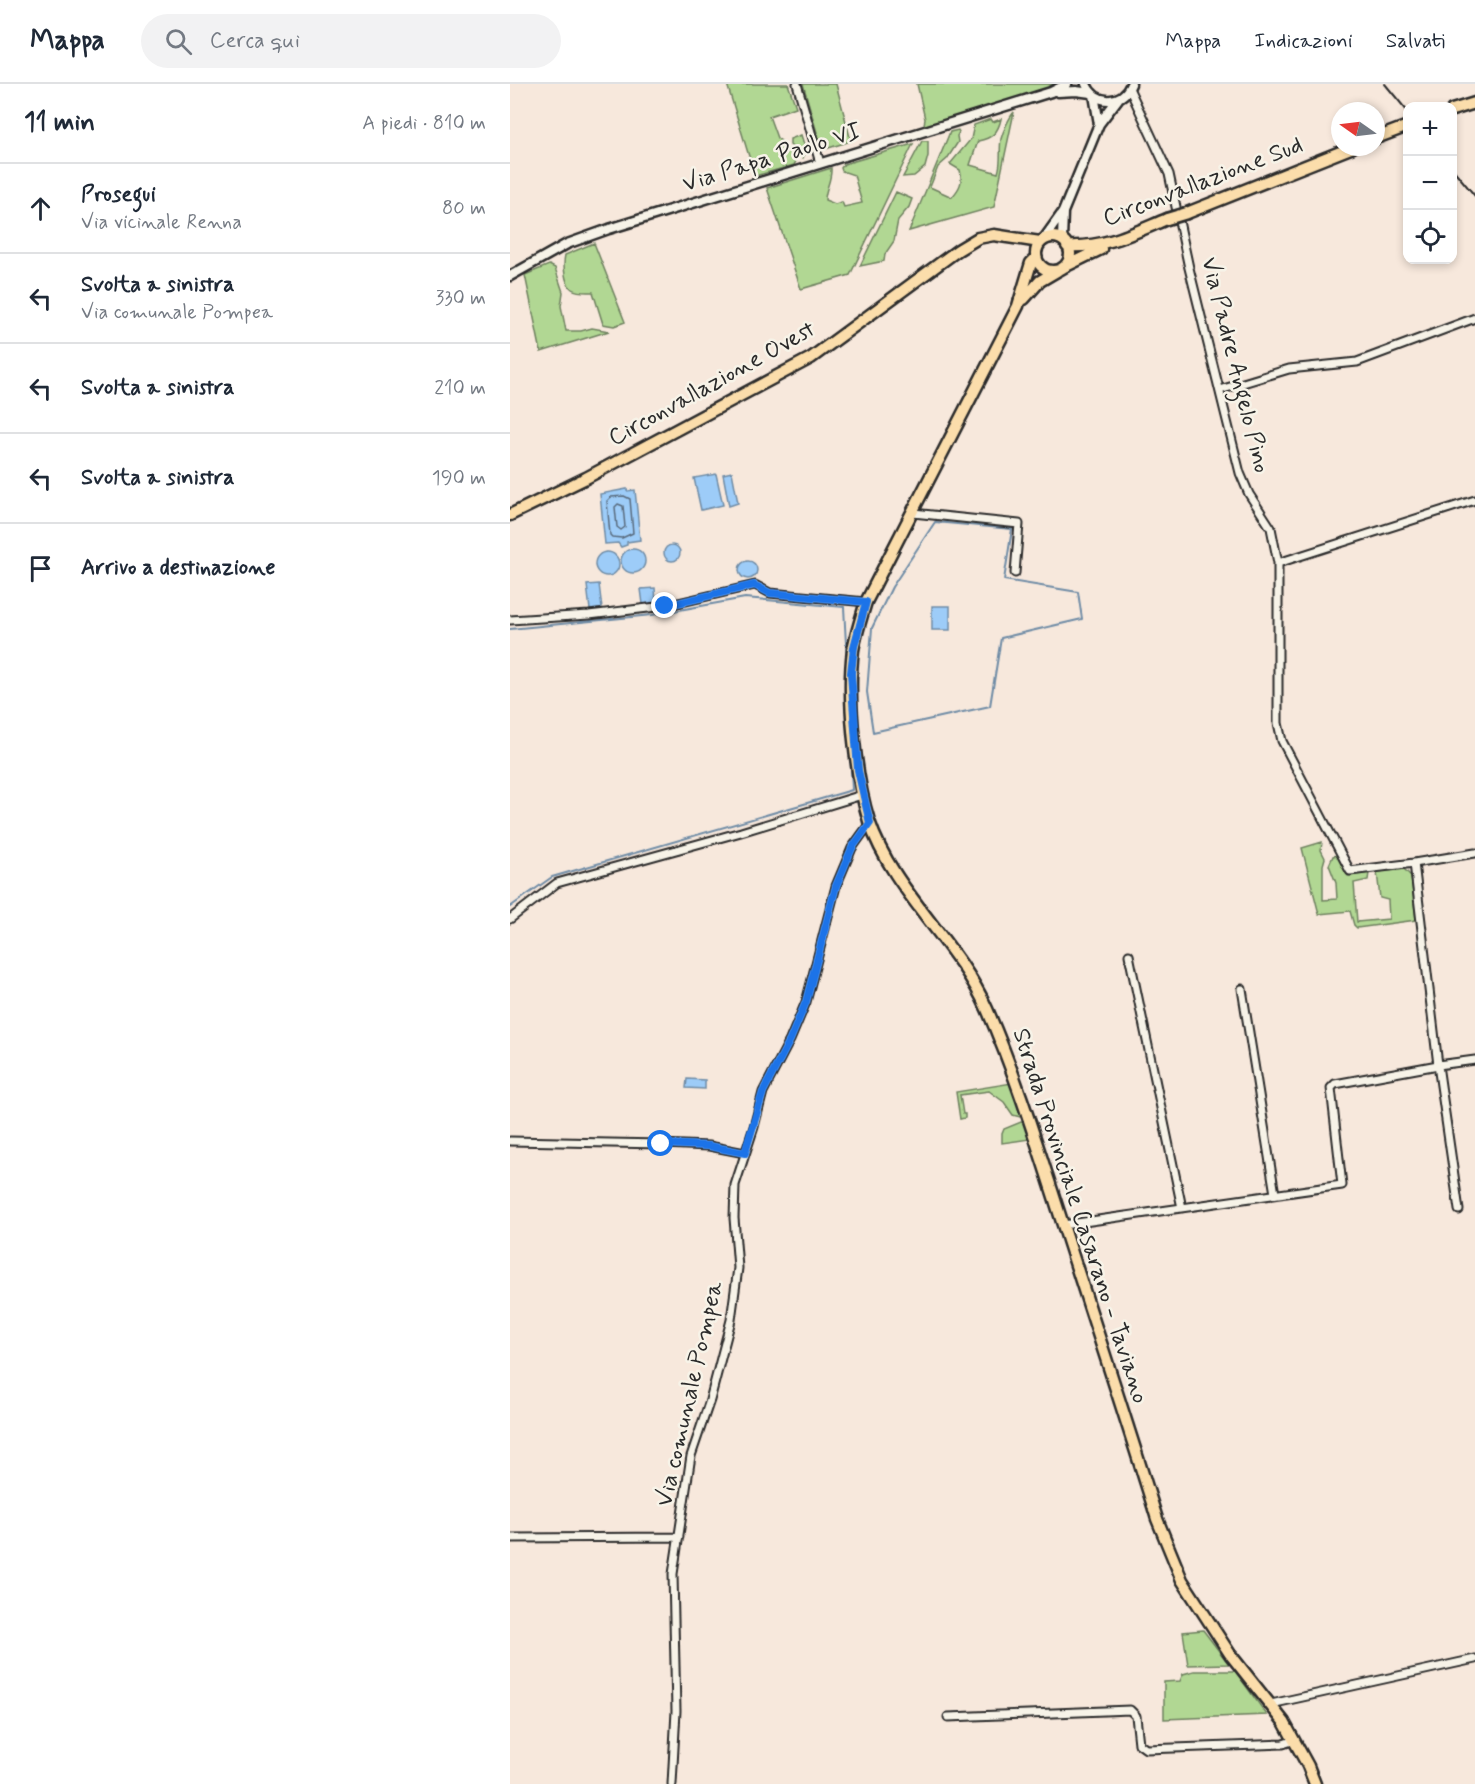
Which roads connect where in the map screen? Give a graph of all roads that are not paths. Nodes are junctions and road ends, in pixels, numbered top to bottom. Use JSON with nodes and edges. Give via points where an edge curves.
{"nodes":[{"id":1,"x":797,"y":84,"type":"edge"},
{"id":2,"x":1068,"y":84,"type":"edge"},
{"id":3,"x":1086,"y":84,"type":"edge"},
{"id":4,"x":1130,"y":86,"type":"edge"},
{"id":5,"x":1051,"y":92,"type":"junction"},
{"id":6,"x":1092,"y":94,"type":"junction"},
{"id":7,"x":1118,"y":99,"type":"junction"},
{"id":8,"x":1475,"y":103,"type":"edge"},
{"id":9,"x":1457,"y":108,"type":"edge"},
{"id":10,"x":1099,"y":124,"type":"junction"},
{"id":11,"x":1403,"y":127,"type":"edge"},
{"id":12,"x":1385,"y":134,"type":"edge"},
{"id":13,"x":1331,"y":156,"type":"edge"},
{"id":14,"x":820,"y":162,"type":"junction"},
{"id":15,"x":1063,"y":212,"type":"junction"},
{"id":16,"x":1111,"y":242,"type":"junction"},
{"id":17,"x":1065,"y":243,"type":"junction"},
{"id":18,"x":1039,"y":248,"type":"junction"},
{"id":19,"x":1060,"y":269,"type":"junction"},
{"id":20,"x":510,"y":276,"type":"edge"},
{"id":21,"x":1018,"y":306,"type":"junction"},
{"id":22,"x":1475,"y":318,"type":"edge"},
{"id":23,"x":1220,"y":390,"type":"junction"},
{"id":24,"x":1475,"y":500,"type":"edge"},
{"id":25,"x":913,"y":513,"type":"junction"},
{"id":26,"x":510,"y":515,"type":"edge"},
{"id":27,"x":1278,"y":563,"type":"junction"},
{"id":28,"x":1015,"y":573,"type":"dead end"},
{"id":29,"x":866,"y":602,"type":"junction"},
{"id":30,"x":510,"y":620,"type":"edge"},
{"id":31,"x":862,"y":795,"type":"junction"},
{"id":32,"x":870,"y":823,"type":"junction"},
{"id":33,"x":1475,"y":853,"type":"edge"},
{"id":34,"x":1414,"y":862,"type":"junction"},
{"id":35,"x":510,"y":919,"type":"edge"},
{"id":36,"x":1129,"y":955,"type":"dead end"},
{"id":37,"x":1242,"y":989,"type":"dead end"},
{"id":38,"x":1475,"y":1060,"type":"edge"},
{"id":39,"x":1438,"y":1065,"type":"junction"},
{"id":40,"x":510,"y":1141,"type":"edge"},
{"id":41,"x":745,"y":1153,"type":"junction"},
{"id":42,"x":1275,"y":1194,"type":"junction"},
{"id":43,"x":1182,"y":1208,"type":"junction"},
{"id":44,"x":1459,"y":1210,"type":"dead end"},
{"id":45,"x":1063,"y":1225,"type":"junction"},
{"id":46,"x":679,"y":1537,"type":"junction"},
{"id":47,"x":510,"y":1538,"type":"edge"},
{"id":48,"x":1475,"y":1659,"type":"edge"},
{"id":49,"x":1271,"y":1704,"type":"junction"},
{"id":50,"x":948,"y":1717,"type":"dead end"},
{"id":51,"x":1295,"y":1740,"type":"junction"},
{"id":52,"x":672,"y":1784,"type":"edge"},
{"id":53,"x":1315,"y":1784,"type":"edge"}],
"edges":[{"from":1,"to":14,"type":"street"},
{"from":2,"to":5,"type":"street","name":"Via Papa Paolo VI"},
{"from":3,"to":6,"type":"street"},
{"from":4,"to":7,"type":"street"},
{"from":4,"to":23,"type":"street","name":"Via Padre Angelo Pino","via":[[1169,174]]},
{"from":5,"to":6,"type":"street","name":"Via Papa Paolo VI"},
{"from":5,"to":14,"type":"street","name":"Via Papa Paolo VI"},
{"from":6,"to":7,"type":"street","name":"Via Papa Paolo VI","via":[[1106,100]]},
{"from":6,"to":10,"type":"street"},
{"from":7,"to":10,"type":"street"},
{"from":8,"to":9,"type":"main road"},
{"from":10,"to":15,"type":"street"},
{"from":11,"to":12,"type":"main road"},
{"from":13,"to":16,"type":"main road","name":"Circonvallazione Sud","bridge":true},
{"from":14,"to":20,"type":"street","name":"Via Papa Paolo VI","via":[[567,244]]},
{"from":15,"to":17,"type":"street"},
{"from":15,"to":18,"type":"street"},
{"from":16,"to":17,"type":"main road","name":"Circonvallazione Sud","via":[[1088,247]]},
{"from":16,"to":19,"type":"main road"},
{"from":17,"to":18,"type":"main road","name":"Circonvallazione Sud","via":[[1056,237]]},
{"from":17,"to":19,"type":"main road","via":[[1069,260]]},
{"from":18,"to":19,"type":"main road","via":[[1038,263],[1046,270]]},
{"from":18,"to":21,"type":"main road","name":"Strada Provinciale Casarano - Taviano"},
{"from":18,"to":26,"type":"main road","name":"Circonvallazione Ovest","via":[[994,235],[978,238],[811,358]]},
{"from":19,"to":21,"type":"main road","via":[[1035,285]]},
{"from":21,"to":25,"type":"main road","name":"Strada Provinciale Casarano - Taviano"},
{"from":22,"to":23,"type":"street","via":[[1357,362],[1289,369]]},
{"from":23,"to":27,"type":"street","name":"Via Padre Angelo Pino","via":[[1240,472],[1249,495],[1271,528]]},
{"from":24,"to":27,"type":"street"},
{"from":25,"to":28,"type":"street","via":[[1019,524]]},
{"from":25,"to":29,"type":"main road","name":"Strada Provinciale Casarano - Taviano"},
{"from":27,"to":34,"type":"street","name":"Via Padre Angelo Pino","via":[[1278,723],[1282,741],[1350,871]]},
{"from":29,"to":30,"type":"street","via":[[770,593],[754,585],[665,606]]},
{"from":29,"to":31,"type":"main road","name":"Strada Provinciale Casarano - Taviano","via":[[851,673]]},
{"from":31,"to":32,"type":"main road","name":"Strada Provinciale Casarano - Taviano"},
{"from":31,"to":35,"type":"street","via":[[557,883]]},
{"from":32,"to":41,"type":"street","name":"Via comunale Pompea","via":[[852,848],[836,886],[806,1002],[763,1092]]},
{"from":32,"to":45,"type":"main road","name":"Strada Provinciale Casarano - Taviano","via":[[895,871],[985,1004],[1039,1145]]},
{"from":33,"to":34,"type":"street"},
{"from":34,"to":39,"type":"street"},
{"from":36,"to":43,"type":"street"},
{"from":37,"to":42,"type":"street"},
{"from":38,"to":39,"type":"street"},
{"from":39,"to":42,"type":"street","via":[[1335,1084],[1331,1088],[1342,1185]]},
{"from":39,"to":44,"type":"street"},
{"from":40,"to":41,"type":"street","via":[[709,1146]]},
{"from":41,"to":46,"type":"street","name":"Via comunale Pompea","via":[[735,1185],[738,1268],[730,1320],[691,1456]]},
{"from":42,"to":43,"type":"street"},
{"from":43,"to":45,"type":"street"},
{"from":45,"to":49,"type":"main road","name":"Strada Provinciale Casarano - Taviano","via":[[1157,1519],[1182,1580],[1230,1654]]},
{"from":46,"to":47,"type":"street"},
{"from":46,"to":52,"type":"street","name":"Via comunale Pompea","via":[[673,1574],[676,1711]]},
{"from":48,"to":49,"type":"street"},
{"from":49,"to":51,"type":"main road","name":"Strada Provinciale Casarano - Taviano"},
{"from":50,"to":51,"type":"street","via":[[1130,1710],[1136,1716],[1139,1744],[1146,1749],[1283,1744]]},
{"from":51,"to":53,"type":"main road","name":"Strada Provinciale Casarano - Taviano"}]}
